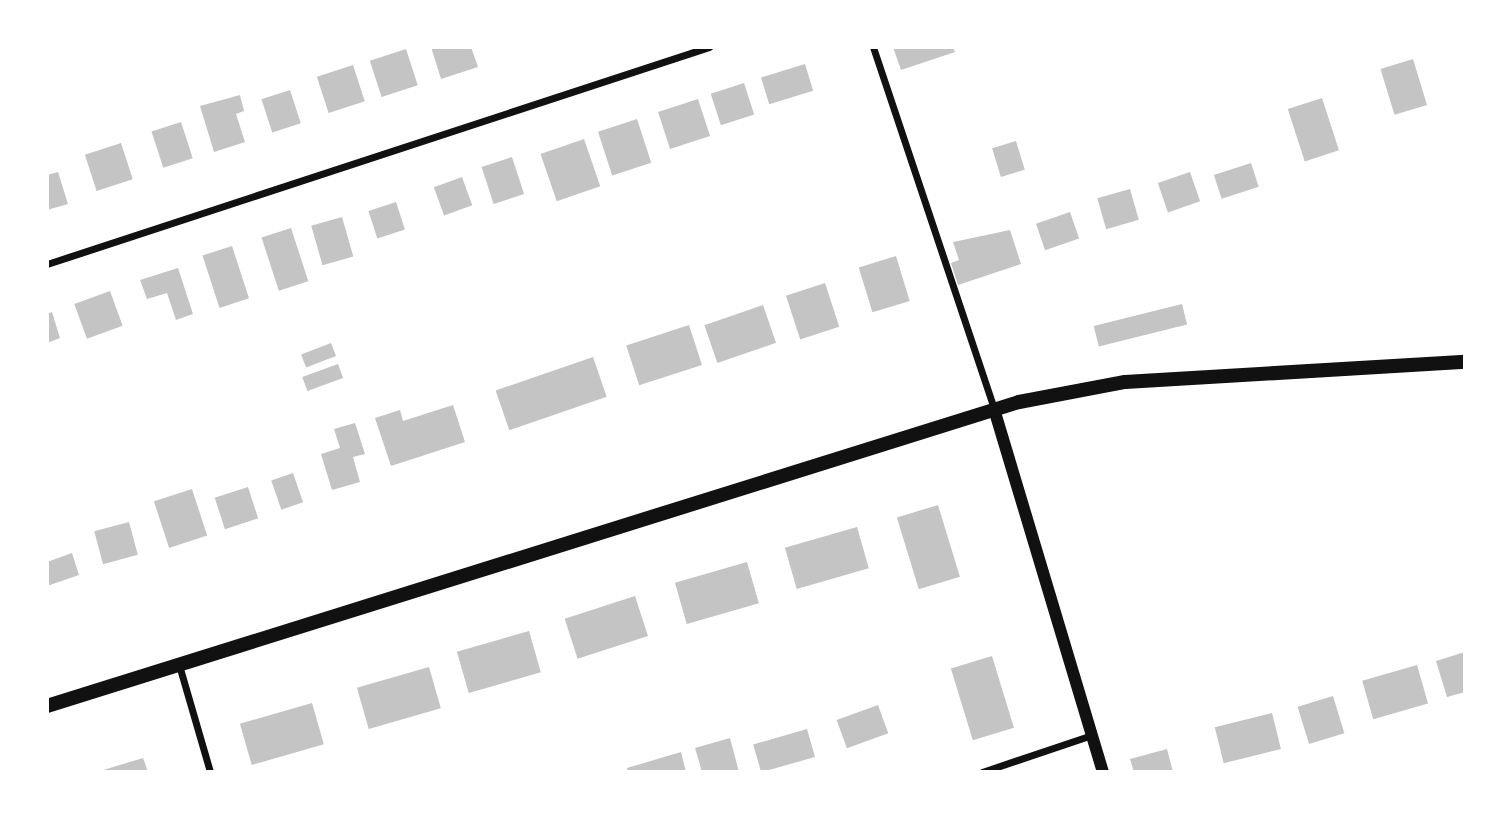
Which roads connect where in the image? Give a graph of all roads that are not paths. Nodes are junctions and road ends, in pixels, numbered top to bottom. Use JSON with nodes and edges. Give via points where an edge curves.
{"nodes":[{"id":1,"x":709,"y":47,"type":"edge"},
{"id":2,"x":873,"y":47,"type":"edge"},
{"id":3,"x":47,"y":264,"type":"edge"},
{"id":4,"x":1465,"y":362,"type":"edge"},
{"id":5,"x":994,"y":409,"type":"junction"},
{"id":6,"x":179,"y":666,"type":"junction"},
{"id":7,"x":47,"y":706,"type":"edge"},
{"id":8,"x":1092,"y":735,"type":"junction"},
{"id":9,"x":210,"y":772,"type":"edge"},
{"id":10,"x":982,"y":772,"type":"edge"},
{"id":11,"x":1103,"y":772,"type":"edge"}],
"edges":[{"from":1,"to":3,"type":"street"},
{"from":2,"to":5,"type":"street"},
{"from":4,"to":5,"type":"main road","via":[[1125,382]]},
{"from":5,"to":6,"type":"main road"},
{"from":5,"to":8,"type":"street"},
{"from":6,"to":7,"type":"main road"},
{"from":6,"to":9,"type":"street"},
{"from":8,"to":10,"type":"street"},
{"from":8,"to":11,"type":"street"}]}
